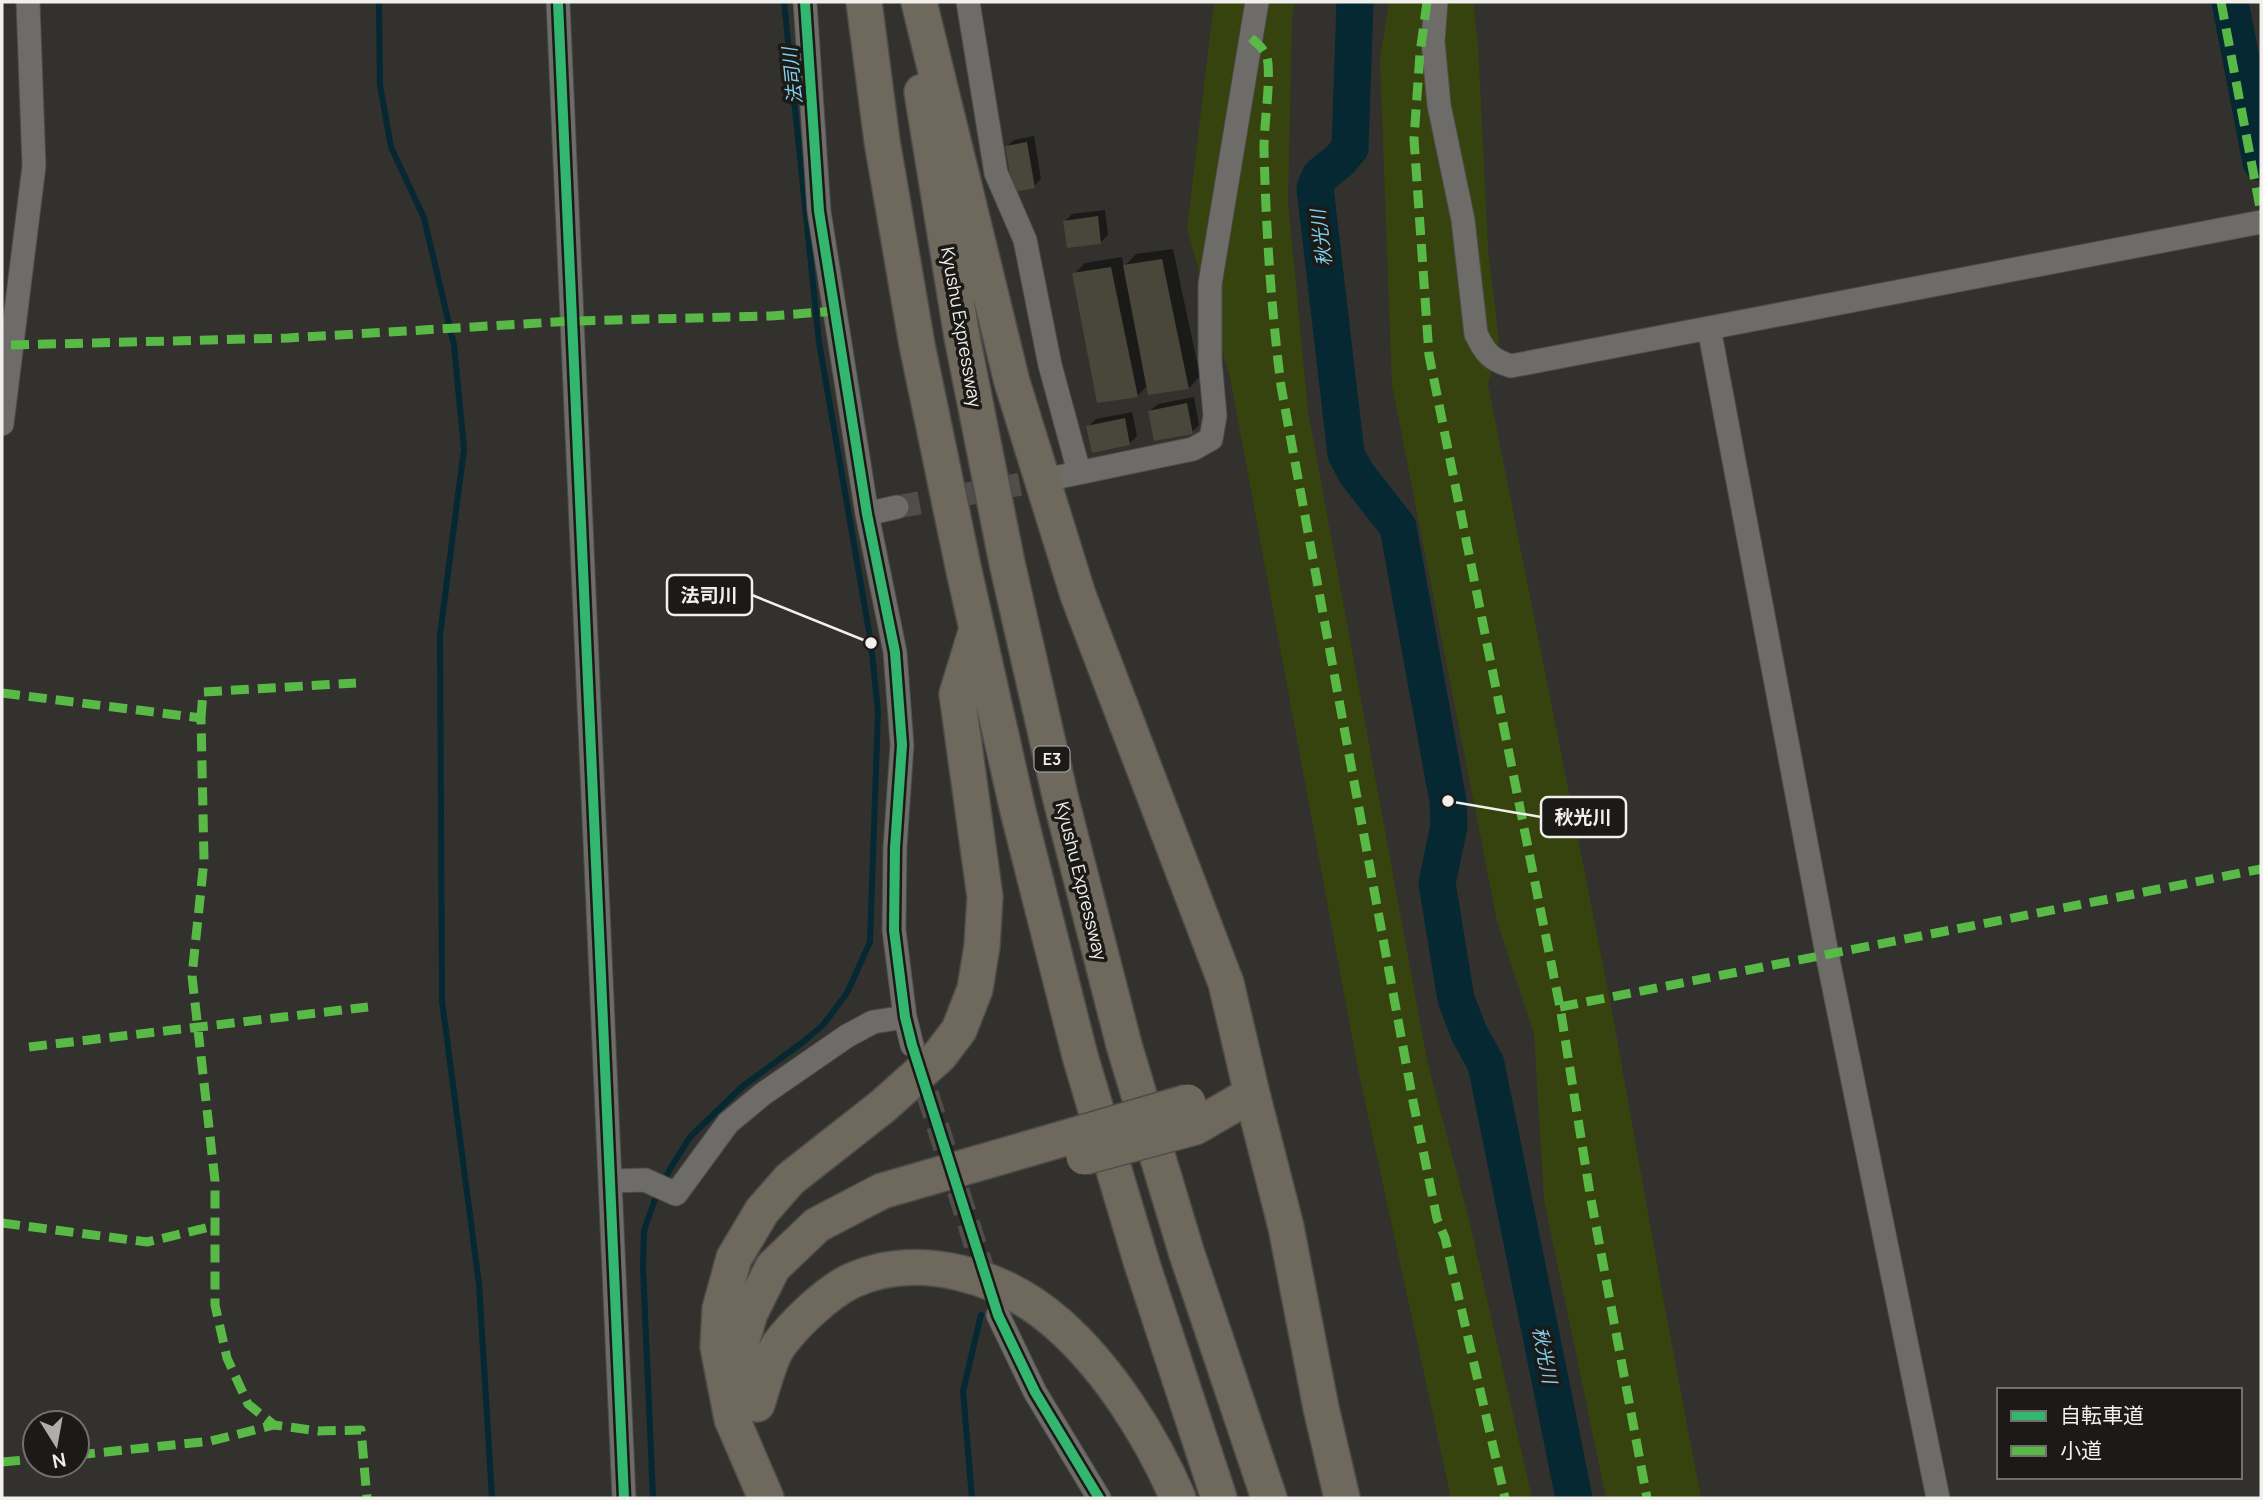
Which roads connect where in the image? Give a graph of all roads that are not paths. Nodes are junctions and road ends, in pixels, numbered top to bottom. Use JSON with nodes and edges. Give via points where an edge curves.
{"nodes":[{"id":1,"x":27,"y":2,"type":"edge"},
{"id":2,"x":558,"y":2,"type":"edge"},
{"id":3,"x":805,"y":2,"type":"edge"},
{"id":4,"x":864,"y":2,"type":"edge"},
{"id":5,"x":910,"y":2,"type":"edge"},
{"id":6,"x":919,"y":2,"type":"edge"},
{"id":7,"x":968,"y":2,"type":"edge"},
{"id":8,"x":1257,"y":2,"type":"edge"},
{"id":9,"x":1436,"y":2,"type":"edge"},
{"id":10,"x":2261,"y":222,"type":"edge"},
{"id":11,"x":1709,"y":328,"type":"junction"},
{"id":12,"x":2,"y":424,"type":"edge"},
{"id":13,"x":1079,"y":472,"type":"junction"},
{"id":14,"x":1054,"y":478,"type":"tunnel mouth"},
{"id":15,"x":897,"y":508,"type":"tunnel mouth"},
{"id":16,"x":867,"y":514,"type":"junction"},
{"id":17,"x":977,"y":629,"type":"junction"},
{"id":18,"x":905,"y":1017,"type":"junction"},
{"id":19,"x":912,"y":1045,"type":"tunnel mouth"},
{"id":20,"x":1252,"y":1094,"type":"junction"},
{"id":21,"x":1058,"y":1152,"type":"junction"},
{"id":22,"x":611,"y":1181,"type":"junction"},
{"id":23,"x":998,"y":1315,"type":"dead end"},
{"id":24,"x":757,"y":1404,"type":"junction"},
{"id":25,"x":761,"y":1486,"type":"edge"},
{"id":26,"x":624,"y":1498,"type":"edge"},
{"id":27,"x":786,"y":1498,"type":"edge"},
{"id":28,"x":1099,"y":1498,"type":"edge"},
{"id":29,"x":1178,"y":1498,"type":"edge"},
{"id":30,"x":1219,"y":1498,"type":"edge"},
{"id":31,"x":1269,"y":1498,"type":"edge"},
{"id":32,"x":1342,"y":1498,"type":"edge"},
{"id":33,"x":1938,"y":1498,"type":"edge"}],
"edges":[{"from":1,"to":12,"type":"street","via":[[34,166]]},
{"from":2,"to":22,"type":"street"},
{"from":3,"to":16,"type":"street","via":[[819,211]]},
{"from":4,"to":17,"type":"highway","number":"E3","via":[[882,141],[918,345]]},
{"from":5,"to":31,"type":"highway","name":"Kyushu Expressway","number":"E3","via":[[962,337],[1061,800],[1124,1045],[1186,1251]]},
{"from":6,"to":20,"type":"highway","via":[[1012,382],[1078,596],[1226,983]]},
{"from":7,"to":13,"type":"street","via":[[996,173],[1025,240],[1050,365]]},
{"from":8,"to":13,"type":"street","via":[[1210,284],[1215,416],[1211,439],[1193,449]]},
{"from":9,"to":11,"type":"street","via":[[1433,41],[1439,105],[1463,220],[1476,334],[1482,347],[1494,361],[1511,366]]},
{"from":10,"to":11,"type":"street"},
{"from":11,"to":33,"type":"street","via":[[1830,968]]},
{"from":13,"to":14,"type":"street"},
{"from":15,"to":16,"type":"street"},
{"from":16,"to":18,"type":"street","via":[[895,652],[902,745],[894,930]]},
{"from":17,"to":25,"type":"highway","via":[[957,694],[985,897],[975,989],[959,1030],[940,1055],[790,1179],[762,1211],[734,1258],[720,1309],[718,1347],[732,1419]]},
{"from":17,"to":30,"type":"highway","number":"E3","via":[[1080,1056]]},
{"from":18,"to":19,"type":"street"},
{"from":18,"to":22,"type":"street","via":[[873,1022],[847,1036],[763,1094],[728,1123],[676,1194],[645,1180]]},
{"from":20,"to":21,"type":"highway","bridge":true},
{"from":20,"to":32,"type":"highway","via":[[1286,1227]]},
{"from":21,"to":24,"type":"highway","via":[[885,1214],[832,1241],[795,1277],[766,1325]]},
{"from":21,"to":25,"type":"highway","via":[[882,1191],[817,1225],[773,1267],[742,1340],[742,1411]]},
{"from":22,"to":26,"type":"street"},
{"from":23,"to":28,"type":"street","via":[[1035,1392]]},
{"from":24,"to":27,"type":"highway"},
{"from":24,"to":29,"type":"highway","via":[[777,1346],[811,1310],[849,1282],[894,1268],[975,1276],[1015,1292],[1058,1323],[1097,1363],[1129,1406]]}]}
